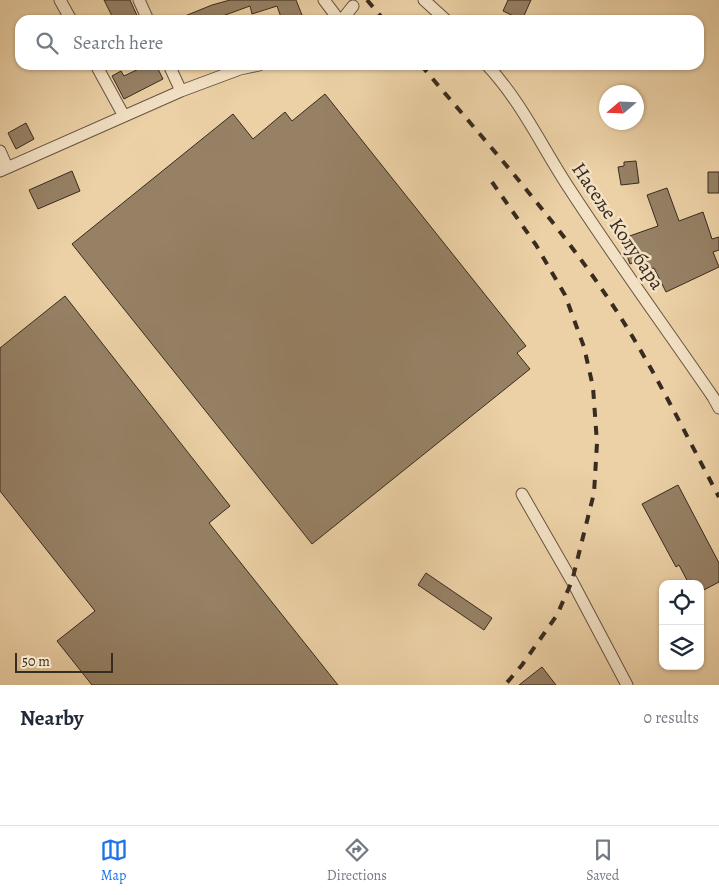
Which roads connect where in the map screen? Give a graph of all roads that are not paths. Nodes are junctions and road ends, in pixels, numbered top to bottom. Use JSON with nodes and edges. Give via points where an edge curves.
{"nodes":[{"id":1,"x":60,"y":0,"type":"edge"},
{"id":2,"x":139,"y":0,"type":"edge"},
{"id":3,"x":324,"y":0,"type":"edge"},
{"id":4,"x":424,"y":0,"type":"edge"},
{"id":5,"x":353,"y":6,"type":"dead end"},
{"id":6,"x":68,"y":15,"type":"edge"},
{"id":7,"x":146,"y":15,"type":"edge"},
{"id":8,"x":337,"y":15,"type":"edge"},
{"id":9,"x":345,"y":15,"type":"edge"},
{"id":10,"x":440,"y":15,"type":"edge"},
{"id":11,"x":99,"y":70,"type":"edge"},
{"id":12,"x":171,"y":70,"type":"edge"},
{"id":13,"x":237,"y":70,"type":"edge"},
{"id":14,"x":491,"y":70,"type":"edge"},
{"id":15,"x":181,"y":91,"type":"junction"},
{"id":16,"x":124,"y":116,"type":"junction"},
{"id":17,"x":0,"y":152,"type":"edge"},
{"id":18,"x":4,"y":169,"type":"edge"},
{"id":19,"x":719,"y":408,"type":"edge"},
{"id":20,"x":522,"y":494,"type":"dead end"},
{"id":21,"x":627,"y":685,"type":"edge"}],
"edges":[{"from":1,"to":6,"type":"street"},
{"from":2,"to":7,"type":"street"},
{"from":3,"to":8,"type":"street"},
{"from":4,"to":10,"type":"street"},
{"from":5,"to":9,"type":"street"},
{"from":11,"to":16,"type":"street"},
{"from":12,"to":15,"type":"street"},
{"from":13,"to":15,"type":"street"},
{"from":14,"to":19,"type":"street","name":"Насеље Колубара","via":[[518,105],[604,241]]},
{"from":15,"to":16,"type":"street"},
{"from":16,"to":18,"type":"street"},
{"from":17,"to":18,"type":"street"},
{"from":20,"to":21,"type":"street"}]}
